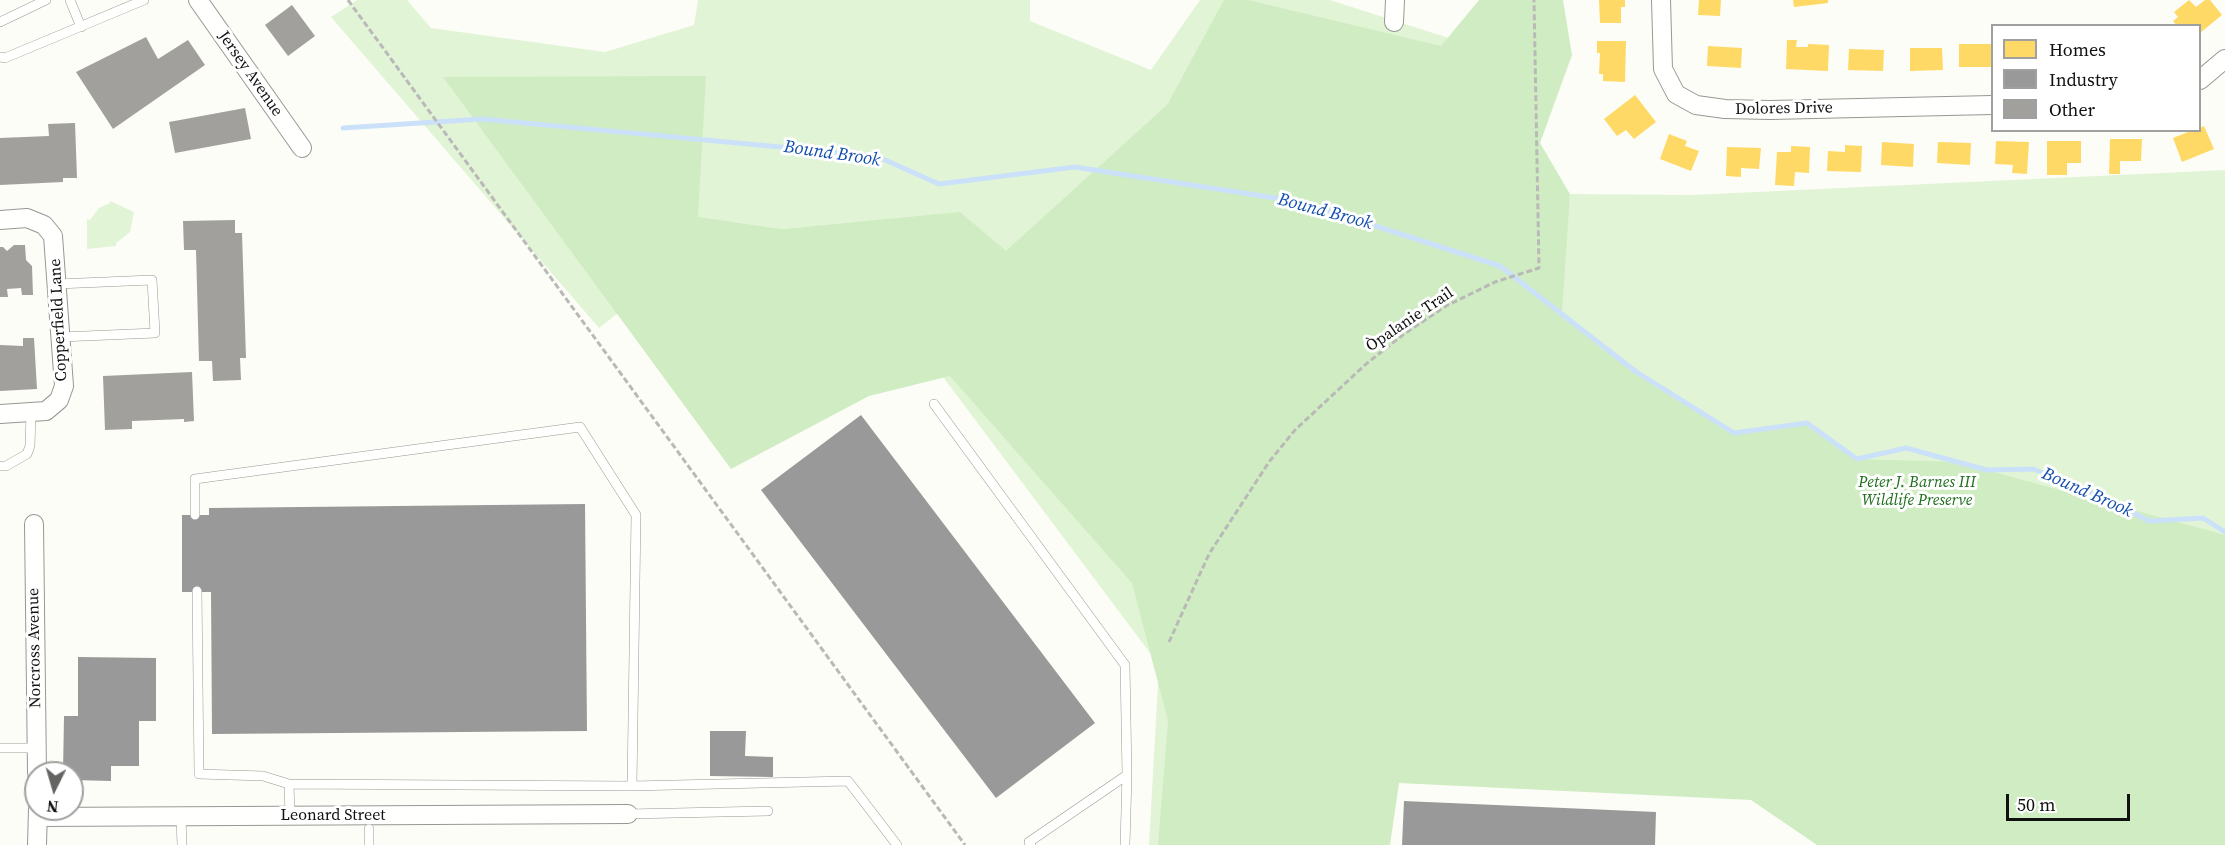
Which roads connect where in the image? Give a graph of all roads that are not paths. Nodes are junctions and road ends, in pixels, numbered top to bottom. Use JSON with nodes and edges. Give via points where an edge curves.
{"nodes":[{"id":1,"x":46,"y":0,"type":"edge"},
{"id":2,"x":70,"y":0,"type":"edge"},
{"id":3,"x":144,"y":0,"type":"edge"},
{"id":4,"x":198,"y":0,"type":"edge"},
{"id":5,"x":1395,"y":0,"type":"edge"},
{"id":6,"x":1661,"y":0,"type":"edge"},
{"id":7,"x":0,"y":22,"type":"edge"},
{"id":8,"x":1394,"y":22,"type":"dead end"},
{"id":9,"x":81,"y":27,"type":"junction"},
{"id":10,"x":0,"y":57,"type":"edge"},
{"id":11,"x":2225,"y":59,"type":"edge"},
{"id":12,"x":2201,"y":78,"type":"edge"},
{"id":13,"x":1991,"y":105,"type":"edge"},
{"id":14,"x":302,"y":148,"type":"dead end"},
{"id":15,"x":0,"y":220,"type":"edge"},
{"id":16,"x":57,"y":284,"type":"junction"},
{"id":17,"x":61,"y":337,"type":"junction"},
{"id":18,"x":934,"y":404,"type":"dead end"},
{"id":19,"x":31,"y":412,"type":"junction"},
{"id":20,"x":0,"y":414,"type":"edge"},
{"id":21,"x":0,"y":466,"type":"edge"},
{"id":22,"x":195,"y":515,"type":"dead end"},
{"id":23,"x":34,"y":524,"type":"dead end"},
{"id":24,"x":197,"y":591,"type":"dead end"},
{"id":25,"x":0,"y":748,"type":"edge"},
{"id":26,"x":36,"y":748,"type":"junction"},
{"id":27,"x":37,"y":761,"type":"edge"},
{"id":28,"x":1127,"y":775,"type":"junction"},
{"id":29,"x":289,"y":784,"type":"junction"},
{"id":30,"x":632,"y":786,"type":"junction"},
{"id":31,"x":768,"y":812,"type":"dead end"},
{"id":32,"x":84,"y":814,"type":"edge"},
{"id":33,"x":628,"y":814,"type":"joint"},
{"id":34,"x":290,"y":816,"type":"junction"},
{"id":35,"x":181,"y":817,"type":"junction"},
{"id":36,"x":38,"y":821,"type":"edge"},
{"id":37,"x":369,"y":829,"type":"dead end"},
{"id":38,"x":38,"y":845,"type":"edge"},
{"id":39,"x":182,"y":845,"type":"edge"},
{"id":40,"x":369,"y":845,"type":"edge"},
{"id":41,"x":897,"y":845,"type":"edge"},
{"id":42,"x":1031,"y":845,"type":"edge"},
{"id":43,"x":1125,"y":845,"type":"edge"}],
"edges":[{"from":1,"to":7,"type":"lane"},
{"from":2,"to":9,"type":"lane"},
{"from":3,"to":9,"type":"lane"},
{"from":4,"to":14,"type":"street","name":"Jersey Avenue"},
{"from":5,"to":8,"type":"street"},
{"from":6,"to":13,"type":"street","name":"Dolores Drive","via":[[1663,69],[1676,94],[1696,105],[1770,110]]},
{"from":9,"to":10,"type":"lane"},
{"from":11,"to":12,"type":"street"},
{"from":15,"to":16,"type":"street","name":"Copperfield Lane","via":[[27,218],[44,225],[53,236]]},
{"from":16,"to":17,"type":"street","name":"Copperfield Lane"},
{"from":16,"to":17,"type":"lane","via":[[152,280],[155,333]]},
{"from":17,"to":19,"type":"street","name":"Copperfield Lane","via":[[64,386],[59,400],[46,411]]},
{"from":18,"to":28,"type":"lane","via":[[1125,665]]},
{"from":19,"to":20,"type":"street","name":"Copperfield Lane"},
{"from":19,"to":21,"type":"lane","via":[[27,454]]},
{"from":22,"to":30,"type":"lane","via":[[195,479],[580,427],[636,515]]},
{"from":23,"to":26,"type":"street","name":"Norcross Avenue"},
{"from":24,"to":29,"type":"lane","via":[[199,774],[263,776]]},
{"from":25,"to":26,"type":"lane"},
{"from":26,"to":27,"type":"street","name":"Norcross Avenue"},
{"from":28,"to":42,"type":"lane","via":[[1029,842]]},
{"from":28,"to":43,"type":"lane"},
{"from":29,"to":30,"type":"lane"},
{"from":29,"to":34,"type":"lane"},
{"from":30,"to":41,"type":"lane","via":[[848,781]]},
{"from":31,"to":33,"type":"lane"},
{"from":32,"to":35,"type":"street","name":"Leonard Street"},
{"from":33,"to":34,"type":"street","name":"Leonard Street"},
{"from":34,"to":35,"type":"street","name":"Leonard Street"},
{"from":35,"to":39,"type":"lane"},
{"from":36,"to":38,"type":"street"},
{"from":37,"to":40,"type":"lane"}]}
